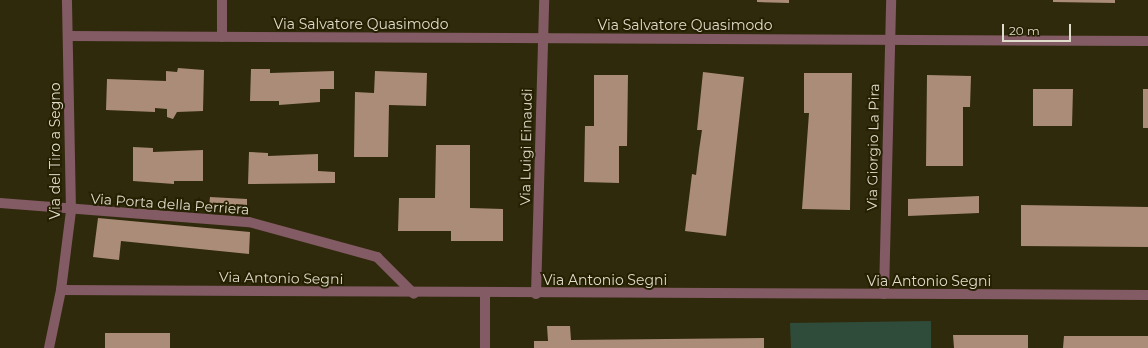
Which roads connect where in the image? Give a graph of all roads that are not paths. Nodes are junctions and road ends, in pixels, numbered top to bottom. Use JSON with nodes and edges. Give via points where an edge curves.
{"nodes":[{"id":1,"x":67,"y":0,"type":"edge"},
{"id":2,"x":222,"y":0,"type":"edge"},
{"id":3,"x":544,"y":0,"type":"edge"},
{"id":4,"x":891,"y":0,"type":"edge"},
{"id":5,"x":68,"y":36,"type":"junction"},
{"id":6,"x":222,"y":37,"type":"junction"},
{"id":7,"x":543,"y":39,"type":"junction"},
{"id":8,"x":890,"y":40,"type":"junction"},
{"id":9,"x":1148,"y":41,"type":"edge"},
{"id":10,"x":0,"y":203,"type":"edge"},
{"id":11,"x":71,"y":211,"type":"junction"},
{"id":12,"x":61,"y":290,"type":"junction"},
{"id":13,"x":414,"y":294,"type":"junction"},
{"id":14,"x":485,"y":294,"type":"junction"},
{"id":15,"x":536,"y":294,"type":"junction"},
{"id":16,"x":884,"y":294,"type":"junction"},
{"id":17,"x":1148,"y":295,"type":"edge"},
{"id":18,"x":49,"y":348,"type":"edge"},
{"id":19,"x":485,"y":348,"type":"edge"}],
"edges":[{"from":1,"to":5,"type":"street","name":"Via del Tiro a Segno"},
{"from":2,"to":6,"type":"street"},
{"from":3,"to":7,"type":"street","name":"Via Luigi Einaudi"},
{"from":4,"to":8,"type":"street","name":"Via Giorgio La Pira"},
{"from":5,"to":6,"type":"street","name":"Via Salvatore Quasimodo"},
{"from":5,"to":11,"type":"street","name":"Via del Tiro a Segno"},
{"from":6,"to":7,"type":"street","name":"Via Salvatore Quasimodo"},
{"from":7,"to":8,"type":"street","name":"Via Salvatore Quasimodo"},
{"from":7,"to":15,"type":"street","name":"Via Luigi Einaudi"},
{"from":8,"to":9,"type":"street","name":"Via Salvatore Quasimodo"},
{"from":8,"to":16,"type":"street","name":"Via Giorgio La Pira"},
{"from":10,"to":11,"type":"street","name":"Via Porta della Perriera"},
{"from":11,"to":12,"type":"street","name":"Via del Tiro a Segno"},
{"from":11,"to":13,"type":"street","name":"Via Porta della Perriera","via":[[249,222],[377,257]]},
{"from":12,"to":13,"type":"street","name":"Via Antonio Segni"},
{"from":12,"to":18,"type":"street","name":"Via del Tiro a Segno"},
{"from":13,"to":14,"type":"street","name":"Via Antonio Segni"},
{"from":14,"to":15,"type":"street","name":"Via Antonio Segni"},
{"from":14,"to":19,"type":"street"},
{"from":15,"to":16,"type":"street","name":"Via Antonio Segni"},
{"from":16,"to":17,"type":"street","name":"Via Antonio Segni"}]}
